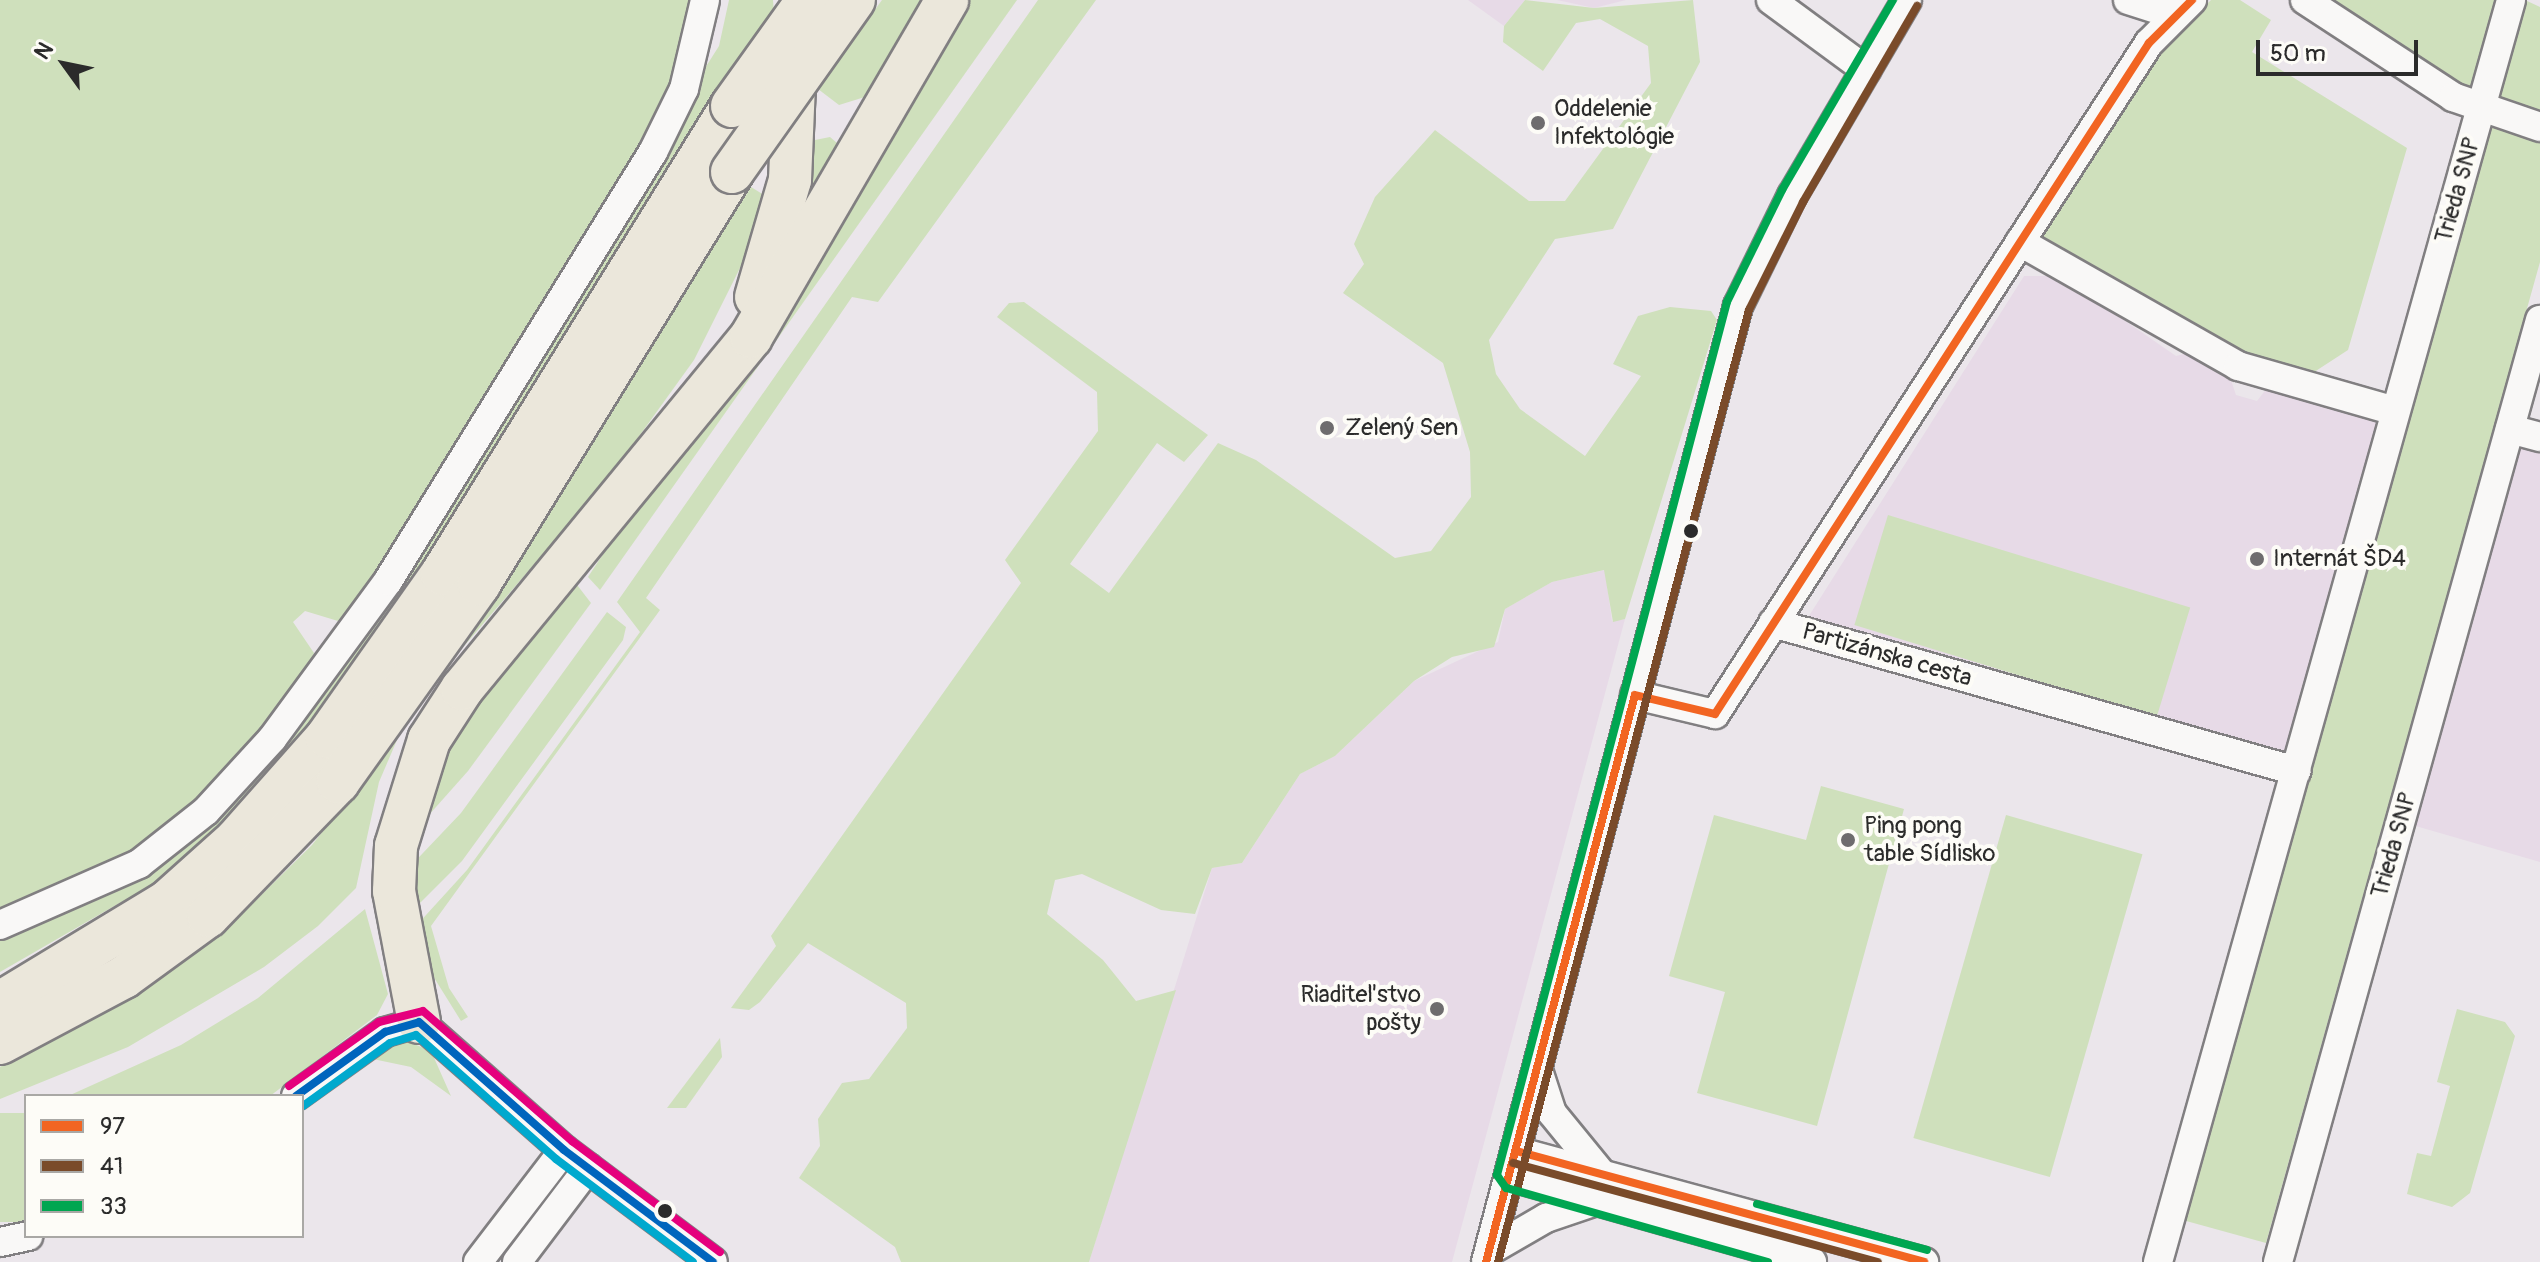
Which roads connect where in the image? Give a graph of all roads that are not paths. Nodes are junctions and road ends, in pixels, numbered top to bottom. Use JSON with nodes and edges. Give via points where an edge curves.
{"nodes":[{"id":1,"x":705,"y":0,"type":"edge"},
{"id":2,"x":794,"y":0,"type":"edge"},
{"id":3,"x":808,"y":0,"type":"edge"},
{"id":4,"x":854,"y":0,"type":"edge"},
{"id":5,"x":947,"y":0,"type":"edge"},
{"id":6,"x":1771,"y":0,"type":"edge"},
{"id":7,"x":1907,"y":0,"type":"edge"},
{"id":8,"x":2128,"y":0,"type":"edge"},
{"id":9,"x":2305,"y":0,"type":"edge"},
{"id":10,"x":2511,"y":0,"type":"edge"},
{"id":11,"x":2184,"y":8,"type":"edge"},
{"id":12,"x":1866,"y":70,"type":"junction"},
{"id":13,"x":2481,"y":108,"type":"junction"},
{"id":14,"x":2540,"y":127,"type":"edge"},
{"id":15,"x":2020,"y":242,"type":"junction"},
{"id":16,"x":2540,"y":320,"type":"edge"},
{"id":17,"x":2395,"y":411,"type":"junction"},
{"id":18,"x":2510,"y":429,"type":"junction"},
{"id":19,"x":2540,"y":437,"type":"edge"},
{"id":20,"x":1773,"y":623,"type":"junction"},
{"id":21,"x":1635,"y":695,"type":"junction"},
{"id":22,"x":2296,"y":771,"type":"junction"},
{"id":23,"x":0,"y":925,"type":"edge"},
{"id":24,"x":0,"y":1003,"type":"edge"},
{"id":25,"x":419,"y":1022,"type":"junction"},
{"id":26,"x":0,"y":1043,"type":"edge"},
{"id":27,"x":1538,"y":1070,"type":"junction"},
{"id":28,"x":299,"y":1094,"type":"edge"},
{"id":29,"x":564,"y":1150,"type":"junction"},
{"id":30,"x":1513,"y":1163,"type":"junction"},
{"id":31,"x":588,"y":1168,"type":"junction"},
{"id":32,"x":1599,"y":1187,"type":"junction"},
{"id":33,"x":24,"y":1237,"type":"edge"},
{"id":34,"x":0,"y":1242,"type":"edge"},
{"id":35,"x":1488,"y":1257,"type":"edge"},
{"id":36,"x":478,"y":1262,"type":"edge"},
{"id":37,"x":517,"y":1262,"type":"edge"},
{"id":38,"x":713,"y":1262,"type":"edge"},
{"id":39,"x":1812,"y":1262,"type":"edge"},
{"id":40,"x":1924,"y":1262,"type":"edge"},
{"id":41,"x":2158,"y":1262,"type":"edge"},
{"id":42,"x":2278,"y":1262,"type":"edge"}],
"edges":[{"from":1,"to":23,"type":"street","via":[[684,89],[653,152],[388,581],[272,739],[206,811],[139,864]]},
{"from":2,"to":25,"type":"highway","via":[[790,180],[760,290],[680,412],[452,683],[403,765],[384,835],[382,898]]},
{"from":3,"to":24,"type":"highway","bridge":true,"via":[[732,106],[442,574],[327,737],[236,840],[167,902]]},
{"from":4,"to":26,"type":"highway","bridge":true,"via":[[732,172],[479,584],[338,782],[208,916],[124,977]]},
{"from":5,"to":25,"type":"highway","via":[[751,337],[462,689],[429,740],[401,813],[395,861]]},
{"from":6,"to":12,"type":"street"},
{"from":7,"to":12,"type":"street"},
{"from":8,"to":11,"type":"street"},
{"from":9,"to":13,"type":"street","name":"Trieda SNP"},
{"from":10,"to":13,"type":"street","name":"Trieda SNP"},
{"from":11,"to":15,"type":"street"},
{"from":12,"to":21,"type":"street","via":[[1792,196],[1738,306]]},
{"from":13,"to":14,"type":"street","name":"Trieda SNP"},
{"from":13,"to":17,"type":"street","name":"Trieda SNP"},
{"from":15,"to":17,"type":"street","via":[[2238,366]]},
{"from":15,"to":20,"type":"street"},
{"from":16,"to":18,"type":"street","name":"Trieda SNP"},
{"from":17,"to":22,"type":"street","name":"Trieda SNP"},
{"from":18,"to":19,"type":"street"},
{"from":18,"to":42,"type":"street","name":"Trieda SNP"},
{"from":20,"to":21,"type":"street","name":"Partizánska cesta","via":[[1715,714]]},
{"from":20,"to":22,"type":"street","name":"Partizánska cesta"},
{"from":21,"to":27,"type":"street"},
{"from":22,"to":41,"type":"street","name":"Trieda SNP"},
{"from":25,"to":28,"type":"street","via":[[385,1032]]},
{"from":25,"to":29,"type":"street"},
{"from":27,"to":30,"type":"street"},
{"from":27,"to":32,"type":"street","via":[[1552,1113]]},
{"from":29,"to":31,"type":"street"},
{"from":29,"to":36,"type":"street"},
{"from":30,"to":32,"type":"street"},
{"from":30,"to":35,"type":"street"},
{"from":31,"to":37,"type":"street"},
{"from":31,"to":38,"type":"street"},
{"from":32,"to":35,"type":"street"},
{"from":32,"to":39,"type":"street"},
{"from":32,"to":40,"type":"street"},
{"from":33,"to":34,"type":"street"}]}
